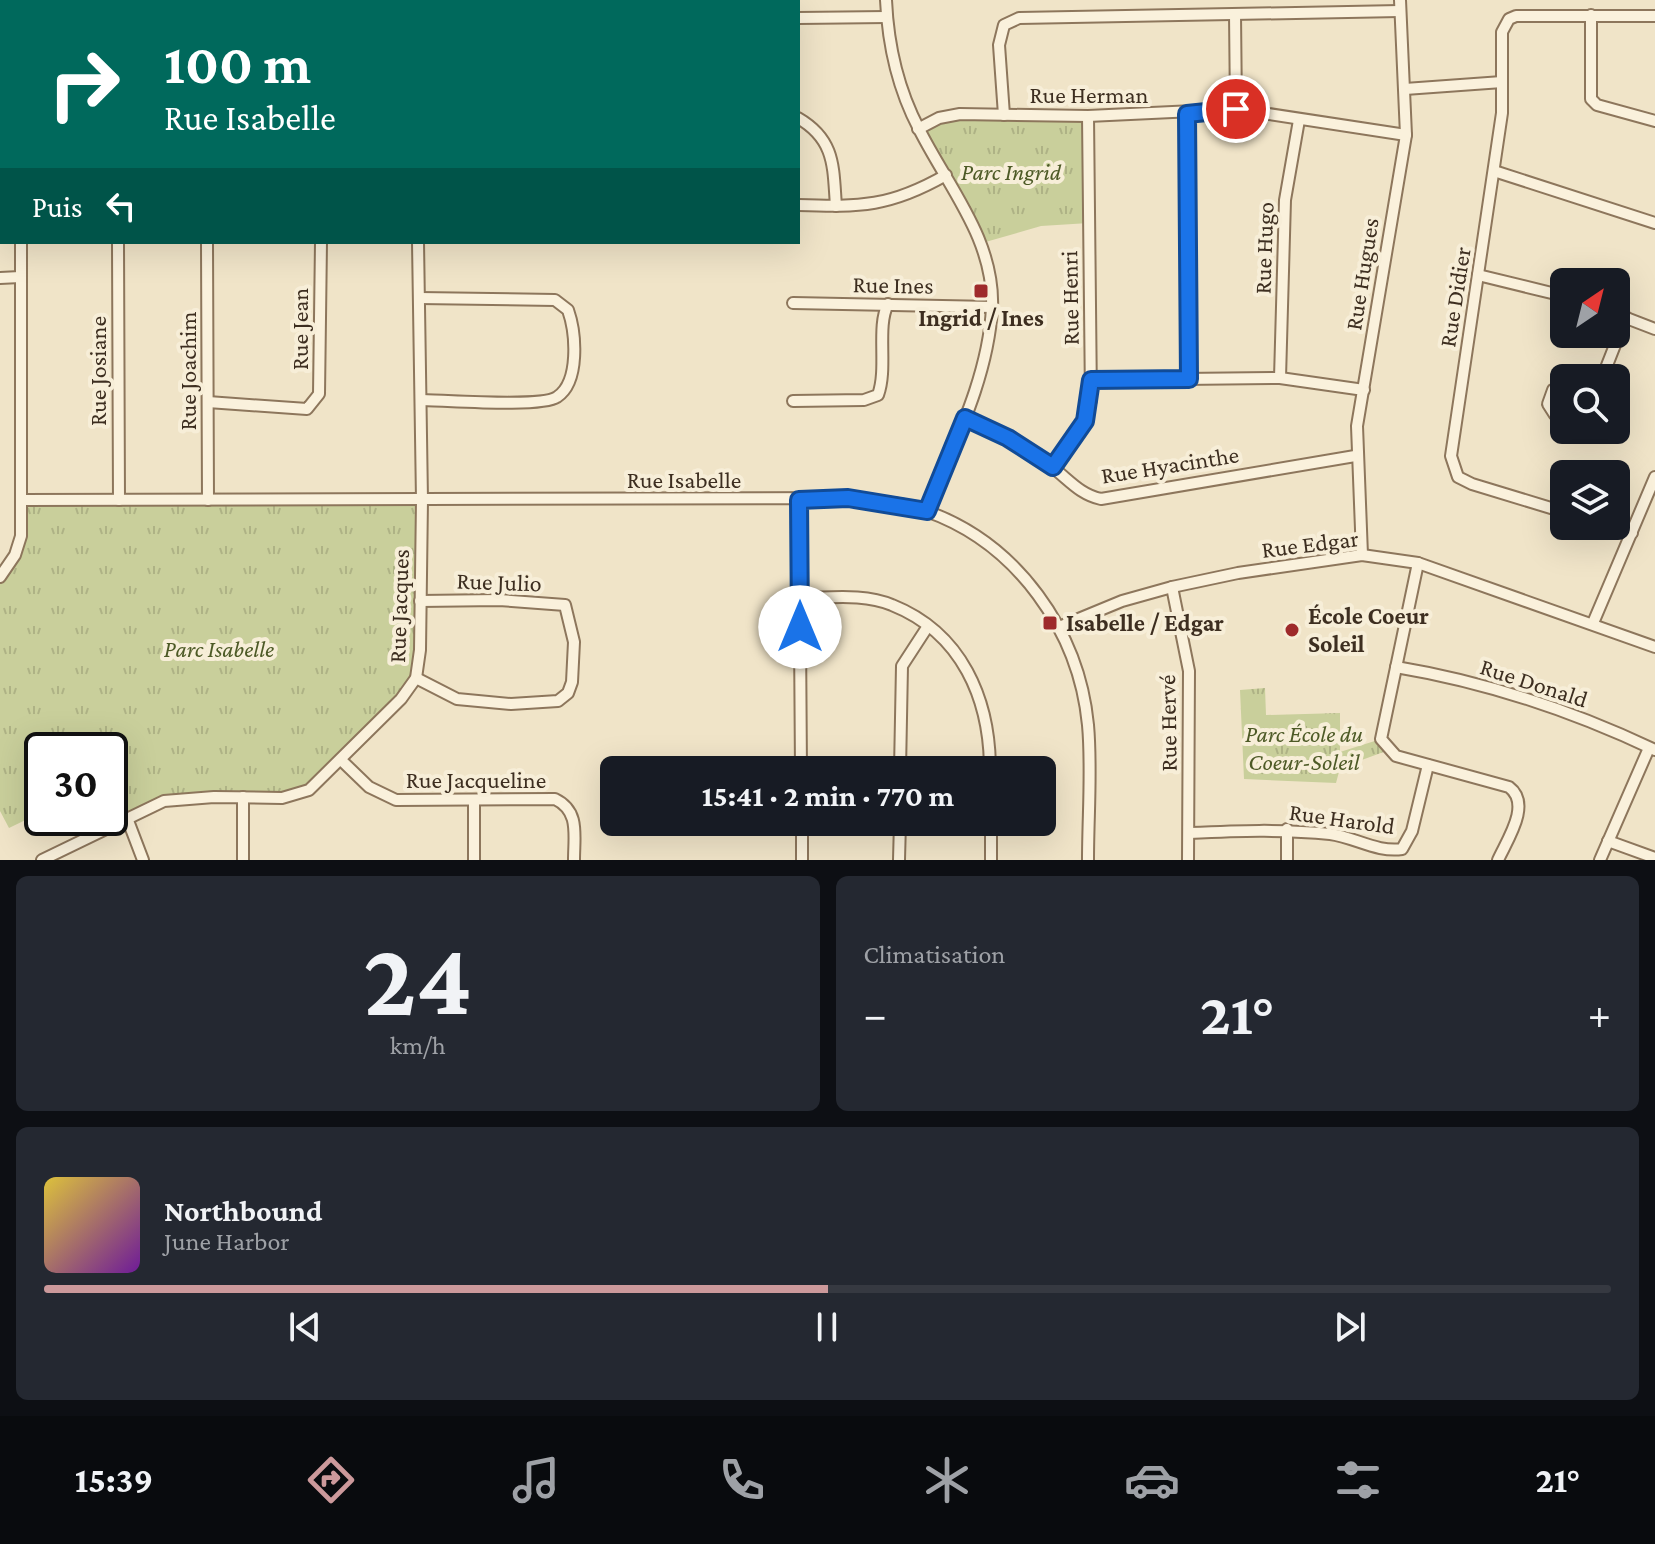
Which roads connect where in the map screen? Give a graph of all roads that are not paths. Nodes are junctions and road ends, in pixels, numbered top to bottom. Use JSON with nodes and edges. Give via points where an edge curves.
{"nodes":[{"id":1,"x":886,"y":0,"type":"edge"},
{"id":2,"x":1400,"y":6,"type":"edge"},
{"id":3,"x":1235,"y":14,"type":"junction"},
{"id":4,"x":1591,"y":15,"type":"junction"},
{"id":5,"x":1655,"y":16,"type":"edge"},
{"id":6,"x":887,"y":17,"type":"junction"},
{"id":7,"x":800,"y":18,"type":"edge"},
{"id":8,"x":1502,"y":82,"type":"junction"},
{"id":9,"x":1405,"y":89,"type":"junction"},
{"id":10,"x":1236,"y":109,"type":"junction"},
{"id":11,"x":1187,"y":114,"type":"junction"},
{"id":12,"x":1004,"y":115,"type":"junction"},
{"id":13,"x":1088,"y":116,"type":"junction"},
{"id":14,"x":800,"y":120,"type":"edge"},
{"id":15,"x":1299,"y":120,"type":"junction"},
{"id":16,"x":1655,"y":121,"type":"edge"},
{"id":17,"x":918,"y":129,"type":"junction"},
{"id":18,"x":1406,"y":135,"type":"junction"},
{"id":19,"x":1494,"y":171,"type":"junction"},
{"id":20,"x":946,"y":175,"type":"junction"},
{"id":21,"x":800,"y":205,"type":"edge"},
{"id":22,"x":836,"y":206,"type":"junction"},
{"id":23,"x":1655,"y":223,"type":"edge"},
{"id":24,"x":21,"y":244,"type":"edge"},
{"id":25,"x":118,"y":244,"type":"edge"},
{"id":26,"x":207,"y":244,"type":"edge"},
{"id":27,"x":321,"y":244,"type":"edge"},
{"id":28,"x":418,"y":244,"type":"edge"},
{"id":29,"x":1478,"y":275,"type":"junction"},
{"id":30,"x":20,"y":277,"type":"junction"},
{"id":31,"x":0,"y":278,"type":"edge"},
{"id":32,"x":1550,"y":293,"type":"edge"},
{"id":33,"x":419,"y":298,"type":"junction"},
{"id":34,"x":793,"y":303,"type":"dead end"},
{"id":35,"x":888,"y":304,"type":"junction"},
{"id":36,"x":992,"y":307,"type":"junction"},
{"id":37,"x":1630,"y":319,"type":"edge"},
{"id":38,"x":1655,"y":329,"type":"edge"},
{"id":39,"x":1280,"y":378,"type":"junction"},
{"id":40,"x":1189,"y":379,"type":"junction"},
{"id":41,"x":1091,"y":380,"type":"junction"},
{"id":42,"x":1364,"y":390,"type":"junction"},
{"id":43,"x":421,"y":400,"type":"junction"},
{"id":44,"x":793,"y":401,"type":"dead end"},
{"id":45,"x":208,"y":402,"type":"junction"},
{"id":46,"x":965,"y":418,"type":"junction"},
{"id":47,"x":1355,"y":456,"type":"junction"},
{"id":48,"x":1053,"y":467,"type":"junction"},
{"id":49,"x":1655,"y":477,"type":"edge"},
{"id":50,"x":22,"y":500,"type":"junction"},
{"id":51,"x":119,"y":500,"type":"junction"},
{"id":52,"x":208,"y":500,"type":"junction"},
{"id":53,"x":422,"y":500,"type":"junction"},
{"id":54,"x":799,"y":500,"type":"junction"},
{"id":55,"x":1550,"y":508,"type":"edge"},
{"id":56,"x":927,"y":511,"type":"junction"},
{"id":57,"x":1632,"y":533,"type":"joint"},
{"id":58,"x":1362,"y":555,"type":"junction"},
{"id":59,"x":1418,"y":563,"type":"junction"},
{"id":60,"x":0,"y":577,"type":"edge"},
{"id":61,"x":1172,"y":587,"type":"junction"},
{"id":62,"x":800,"y":598,"type":"junction"},
{"id":63,"x":420,"y":601,"type":"junction"},
{"id":64,"x":1593,"y":623,"type":"junction"},
{"id":65,"x":928,"y":626,"type":"junction"},
{"id":66,"x":1059,"y":627,"type":"junction"},
{"id":67,"x":1655,"y":647,"type":"edge"},
{"id":68,"x":1396,"y":667,"type":"junction"},
{"id":69,"x":416,"y":678,"type":"junction"},
{"id":70,"x":1652,"y":749,"type":"edge"},
{"id":71,"x":801,"y":756,"type":"edge"},
{"id":72,"x":900,"y":756,"type":"edge"},
{"id":73,"x":988,"y":756,"type":"edge"},
{"id":74,"x":341,"y":760,"type":"junction"},
{"id":75,"x":1428,"y":765,"type":"junction"},
{"id":76,"x":243,"y":797,"type":"junction"},
{"id":77,"x":474,"y":800,"type":"junction"},
{"id":78,"x":128,"y":818,"type":"edge"},
{"id":79,"x":128,"y":821,"type":"edge"},
{"id":80,"x":1287,"y":829,"type":"junction"},
{"id":81,"x":1189,"y":833,"type":"junction"},
{"id":82,"x":91,"y":836,"type":"edge"},
{"id":83,"x":802,"y":836,"type":"edge"},
{"id":84,"x":900,"y":836,"type":"edge"},
{"id":85,"x":991,"y":836,"type":"edge"},
{"id":86,"x":1608,"y":841,"type":"junction"},
{"id":87,"x":1655,"y":858,"type":"edge"},
{"id":88,"x":42,"y":860,"type":"edge"},
{"id":89,"x":143,"y":860,"type":"edge"},
{"id":90,"x":243,"y":860,"type":"edge"},
{"id":91,"x":474,"y":860,"type":"edge"},
{"id":92,"x":574,"y":860,"type":"edge"},
{"id":93,"x":802,"y":860,"type":"edge"},
{"id":94,"x":899,"y":860,"type":"edge"},
{"id":95,"x":991,"y":860,"type":"edge"},
{"id":96,"x":1088,"y":860,"type":"edge"},
{"id":97,"x":1188,"y":860,"type":"edge"},
{"id":98,"x":1287,"y":860,"type":"edge"},
{"id":99,"x":1498,"y":860,"type":"edge"},
{"id":100,"x":1600,"y":860,"type":"edge"}],
"edges":[{"from":1,"to":6,"type":"street"},
{"from":2,"to":3,"type":"street"},
{"from":2,"to":9,"type":"street","name":"Rue Hugues"},
{"from":3,"to":10,"type":"street"},
{"from":3,"to":12,"type":"street","via":[[1019,18],[1004,25],[999,45]]},
{"from":4,"to":5,"type":"street"},
{"from":4,"to":8,"type":"street","name":"Rue Didier","via":[[1509,19],[1502,32]]},
{"from":4,"to":16,"type":"street","via":[[1591,99]]},
{"from":6,"to":7,"type":"street"},
{"from":6,"to":17,"type":"street","via":[[896,77]]},
{"from":8,"to":9,"type":"street"},
{"from":8,"to":19,"type":"street","name":"Rue Didier"},
{"from":9,"to":18,"type":"street","name":"Rue Hugues"},
{"from":10,"to":11,"type":"street","name":"Rue Herman"},
{"from":10,"to":15,"type":"street","name":"Rue Herman"},
{"from":11,"to":13,"type":"street","name":"Rue Herman"},
{"from":11,"to":40,"type":"street"},
{"from":12,"to":13,"type":"street","name":"Rue Herman"},
{"from":12,"to":17,"type":"street","name":"Rue Herman","via":[[950,116]]},
{"from":13,"to":41,"type":"street","name":"Rue Henri"},
{"from":14,"to":22,"type":"street","via":[[826,142]]},
{"from":15,"to":18,"type":"street","name":"Rue Herman"},
{"from":15,"to":39,"type":"street","name":"Rue Hugo","via":[[1285,200]]},
{"from":17,"to":20,"type":"street"},
{"from":18,"to":42,"type":"street","name":"Rue Hugues"},
{"from":19,"to":23,"type":"street"},
{"from":19,"to":29,"type":"street","name":"Rue Didier"},
{"from":20,"to":22,"type":"street","via":[[894,200]]},
{"from":20,"to":36,"type":"street","via":[[987,262]]},
{"from":21,"to":22,"type":"street"},
{"from":24,"to":30,"type":"street"},
{"from":25,"to":51,"type":"street","name":"Rue Josiane"},
{"from":26,"to":45,"type":"street","name":"Rue Joachim"},
{"from":27,"to":45,"type":"street","name":"Rue Jean","via":[[319,394],[307,409]]},
{"from":28,"to":33,"type":"street","name":"Rue Jacques"},
{"from":29,"to":32,"type":"street"},
{"from":29,"to":55,"type":"street","name":"Rue Didier","via":[[1453,469],[1472,484]]},
{"from":30,"to":31,"type":"street"},
{"from":30,"to":50,"type":"street"},
{"from":33,"to":43,"type":"street","name":"Rue Jacques"},
{"from":33,"to":43,"type":"street","via":[[555,300],[568,310],[573,346],[570,383],[556,399]]},
{"from":34,"to":35,"type":"street","name":"Rue Ines"},
{"from":35,"to":36,"type":"street","name":"Rue Ines"},
{"from":35,"to":44,"type":"street","via":[[884,379],[878,395],[864,400]]},
{"from":36,"to":46,"type":"street","via":[[983,366]]},
{"from":37,"to":38,"type":"street"},
{"from":39,"to":40,"type":"street"},
{"from":39,"to":42,"type":"street"},
{"from":40,"to":41,"type":"street"},
{"from":41,"to":48,"type":"street","name":"Rue Henri","via":[[1085,421]]},
{"from":42,"to":47,"type":"street","name":"Rue Hugues"},
{"from":43,"to":53,"type":"street","name":"Rue Jacques"},
{"from":45,"to":52,"type":"street","name":"Rue Joachim"},
{"from":46,"to":48,"type":"street","name":"Rue Hyacinthe"},
{"from":46,"to":56,"type":"street"},
{"from":47,"to":48,"type":"street","name":"Rue Hyacinthe","via":[[1101,499],[1078,490]]},
{"from":47,"to":58,"type":"street","name":"Rue Hugues"},
{"from":49,"to":57,"type":"street"},
{"from":50,"to":51,"type":"street","name":"Rue Isabelle"},
{"from":50,"to":60,"type":"street","via":[[21,536]]},
{"from":51,"to":52,"type":"street","name":"Rue Isabelle"},
{"from":52,"to":53,"type":"street","name":"Rue Isabelle"},
{"from":53,"to":54,"type":"street","name":"Rue Isabelle"},
{"from":53,"to":63,"type":"street","name":"Rue Jacques"},
{"from":54,"to":56,"type":"street","name":"Rue Isabelle","via":[[848,498]]},
{"from":54,"to":62,"type":"street"},
{"from":56,"to":66,"type":"street","name":"Rue Isabelle","via":[[973,534],[1006,559]]},
{"from":57,"to":64,"type":"street"},
{"from":58,"to":59,"type":"street","name":"Rue Edgar"},
{"from":58,"to":61,"type":"street","name":"Rue Edgar"},
{"from":59,"to":64,"type":"street","name":"Rue Edgar"},
{"from":59,"to":68,"type":"street"},
{"from":61,"to":66,"type":"street","name":"Rue Edgar"},
{"from":61,"to":81,"type":"street","name":"Rue Hervé","via":[[1189,671]]},
{"from":62,"to":65,"type":"street","via":[[858,597],[892,604]]},
{"from":62,"to":71,"type":"street"},
{"from":63,"to":69,"type":"street","name":"Rue Jacques"},
{"from":63,"to":69,"type":"street","name":"Rue Julio","via":[[565,605],[574,642],[572,682],[558,701],[511,704],[457,699]]},
{"from":64,"to":67,"type":"street","name":"Rue Edgar"},
{"from":65,"to":72,"type":"street","via":[[902,666]]},
{"from":65,"to":73,"type":"street","via":[[963,660],[982,701]]},
{"from":66,"to":96,"type":"street","name":"Rue Isabelle","via":[[1082,689],[1088,726]]},
{"from":68,"to":70,"type":"street","name":"Rue Donald","via":[[1513,694]]},
{"from":68,"to":75,"type":"street","via":[[1381,739],[1396,756]]},
{"from":69,"to":74,"type":"street","name":"Rue Jacques"},
{"from":70,"to":86,"type":"street"},
{"from":74,"to":76,"type":"street","name":"Rue Jacques","via":[[297,795]]},
{"from":74,"to":77,"type":"street","name":"Rue Jacqueline","via":[[369,787],[396,800]]},
{"from":75,"to":80,"type":"street","name":"Rue Harold","via":[[1412,831],[1402,849]]},
{"from":75,"to":99,"type":"street","via":[[1516,793],[1520,806]]},
{"from":76,"to":78,"type":"street","name":"Rue Jacques","via":[[164,801]]},
{"from":76,"to":90,"type":"street"},
{"from":77,"to":91,"type":"street"},
{"from":77,"to":92,"type":"street","name":"Rue Jacqueline","via":[[555,799],[566,804],[574,814]]},
{"from":79,"to":89,"type":"street"},
{"from":80,"to":81,"type":"street","name":"Rue Harold"},
{"from":80,"to":98,"type":"street"},
{"from":81,"to":97,"type":"street","name":"Rue Hervé"},
{"from":82,"to":88,"type":"street","name":"Rue Jacques"},
{"from":83,"to":93,"type":"street"},
{"from":84,"to":94,"type":"street"},
{"from":85,"to":95,"type":"street"},
{"from":86,"to":87,"type":"street"},
{"from":86,"to":100,"type":"street"}]}
